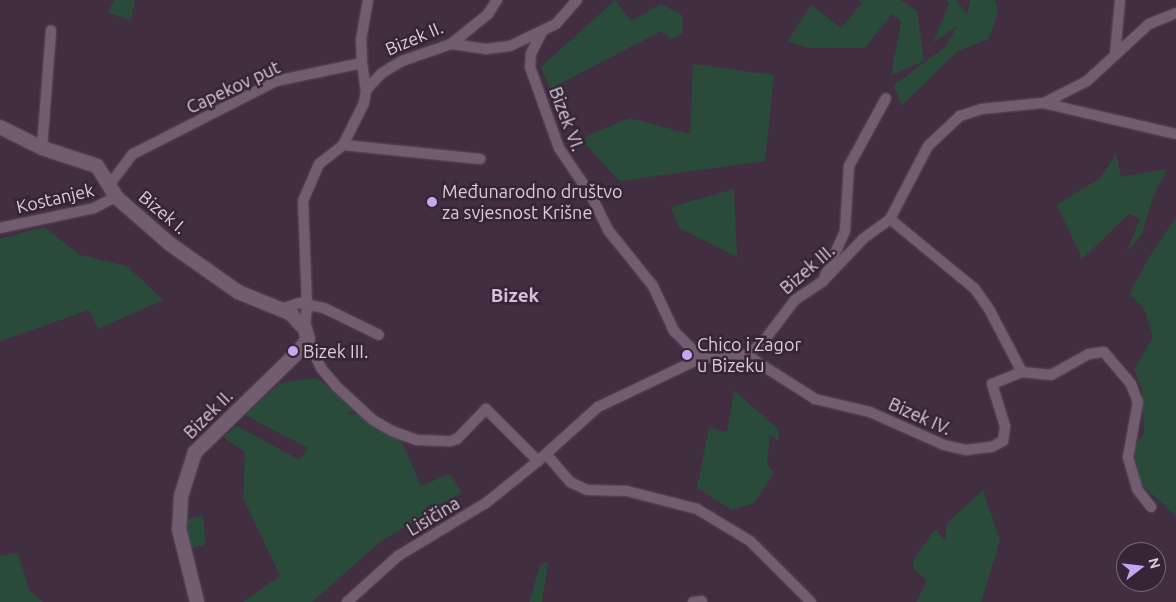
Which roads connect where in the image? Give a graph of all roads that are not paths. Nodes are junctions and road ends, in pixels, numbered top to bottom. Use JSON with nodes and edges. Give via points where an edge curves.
{"nodes":[{"id":1,"x":368,"y":0,"type":"edge"},
{"id":2,"x":497,"y":0,"type":"edge"},
{"id":3,"x":577,"y":0,"type":"edge"},
{"id":4,"x":1120,"y":0,"type":"edge"},
{"id":5,"x":1176,"y":13,"type":"edge"},
{"id":6,"x":51,"y":30,"type":"dead end"},
{"id":7,"x":542,"y":32,"type":"junction"},
{"id":8,"x":451,"y":44,"type":"junction"},
{"id":9,"x":1115,"y":55,"type":"junction"},
{"id":10,"x":362,"y":63,"type":"junction"},
{"id":11,"x":366,"y":90,"type":"junction"},
{"id":12,"x":886,"y":98,"type":"dead end"},
{"id":13,"x":1043,"y":103,"type":"junction"},
{"id":14,"x":0,"y":127,"type":"edge"},
{"id":15,"x":1176,"y":134,"type":"edge"},
{"id":16,"x":343,"y":145,"type":"junction"},
{"id":17,"x":42,"y":148,"type":"junction"},
{"id":18,"x":480,"y":159,"type":"dead end"},
{"id":19,"x":113,"y":190,"type":"junction"},
{"id":20,"x":890,"y":219,"type":"junction"},
{"id":21,"x":0,"y":228,"type":"edge"},
{"id":22,"x":823,"y":281,"type":"junction"},
{"id":23,"x":307,"y":304,"type":"junction"},
{"id":24,"x":281,"y":309,"type":"junction"},
{"id":25,"x":306,"y":334,"type":"junction"},
{"id":26,"x":379,"y":335,"type":"dead end"},
{"id":27,"x":746,"y":355,"type":"junction"},
{"id":28,"x":701,"y":358,"type":"junction"},
{"id":29,"x":1022,"y":372,"type":"junction"},
{"id":30,"x":546,"y":454,"type":"junction"},
{"id":31,"x":538,"y":461,"type":"junction"},
{"id":32,"x":1151,"y":506,"type":"dead end"},
{"id":33,"x":197,"y":602,"type":"edge"},
{"id":34,"x":347,"y":602,"type":"edge"},
{"id":35,"x":811,"y":602,"type":"edge"}],
"edges":[{"from":1,"to":10,"type":"street","via":[[361,40]]},
{"from":2,"to":8,"type":"street","name":"Bizek II.","via":[[488,14]]},
{"from":3,"to":7,"type":"street","via":[[565,17]]},
{"from":4,"to":9,"type":"street"},
{"from":5,"to":9,"type":"street","via":[[1149,24]]},
{"from":6,"to":17,"type":"street"},
{"from":7,"to":8,"type":"street","via":[[496,48]]},
{"from":7,"to":28,"type":"street","name":"Bizek VI.","via":[[531,54],[530,67],[558,148],[592,197],[612,236],[653,286],[674,332]]},
{"from":8,"to":11,"type":"street","name":"Bizek II.","via":[[402,61],[382,73]]},
{"from":9,"to":13,"type":"street","via":[[1088,81]]},
{"from":10,"to":11,"type":"street"},
{"from":10,"to":19,"type":"street","name":"Capekov put","via":[[276,81],[133,154]]},
{"from":11,"to":16,"type":"street","name":"Bizek II.","via":[[364,103]]},
{"from":12,"to":22,"type":"street","via":[[849,166],[845,231]]},
{"from":13,"to":15,"type":"street","name":"Bizek III."},
{"from":13,"to":20,"type":"street","name":"Bizek III.","via":[[981,109],[951,122],[928,146]]},
{"from":14,"to":17,"type":"street","name":"Bizek I."},
{"from":16,"to":18,"type":"street"},
{"from":16,"to":23,"type":"street","name":"Bizek II.","via":[[319,164],[303,201]]},
{"from":17,"to":19,"type":"street","name":"Bizek I.","via":[[97,166]]},
{"from":19,"to":21,"type":"street","name":"Kostanjek","via":[[94,208]]},
{"from":19,"to":24,"type":"street","name":"Bizek I.","via":[[170,244],[238,292]]},
{"from":20,"to":22,"type":"street","name":"Bizek III.","via":[[864,238]]},
{"from":20,"to":29,"type":"street","via":[[975,288]]},
{"from":22,"to":27,"type":"street","name":"Bizek III.","via":[[796,300],[766,338]]},
{"from":23,"to":24,"type":"street"},
{"from":23,"to":25,"type":"street","name":"Bizek II."},
{"from":23,"to":26,"type":"street","via":[[324,308]]},
{"from":24,"to":25,"type":"street","name":"Bizek I.","via":[[290,313]]},
{"from":25,"to":31,"type":"street","via":[[321,368],[336,386],[373,420],[392,431],[418,440],[450,441],[457,439],[486,409]]},
{"from":25,"to":33,"type":"street","name":"Bizek II.","via":[[195,452],[181,496],[179,529]]},
{"from":27,"to":28,"type":"street"},
{"from":27,"to":29,"type":"street","name":"Bizek IV.","via":[[815,399],[878,415],[933,441],[966,450],[992,447],[1003,442],[1005,426],[992,384]]},
{"from":28,"to":30,"type":"street","via":[[598,408]]},
{"from":29,"to":32,"type":"street","name":"Bizek IV.","via":[[1051,375],[1089,354],[1104,352],[1131,384],[1138,402],[1128,443],[1128,457],[1137,489]]},
{"from":30,"to":31,"type":"street"},
{"from":30,"to":35,"type":"street","via":[[570,482],[587,490],[626,491],[697,509],[750,541]]},
{"from":31,"to":34,"type":"street","name":"Lisičina","via":[[486,503],[398,556]]}]}
